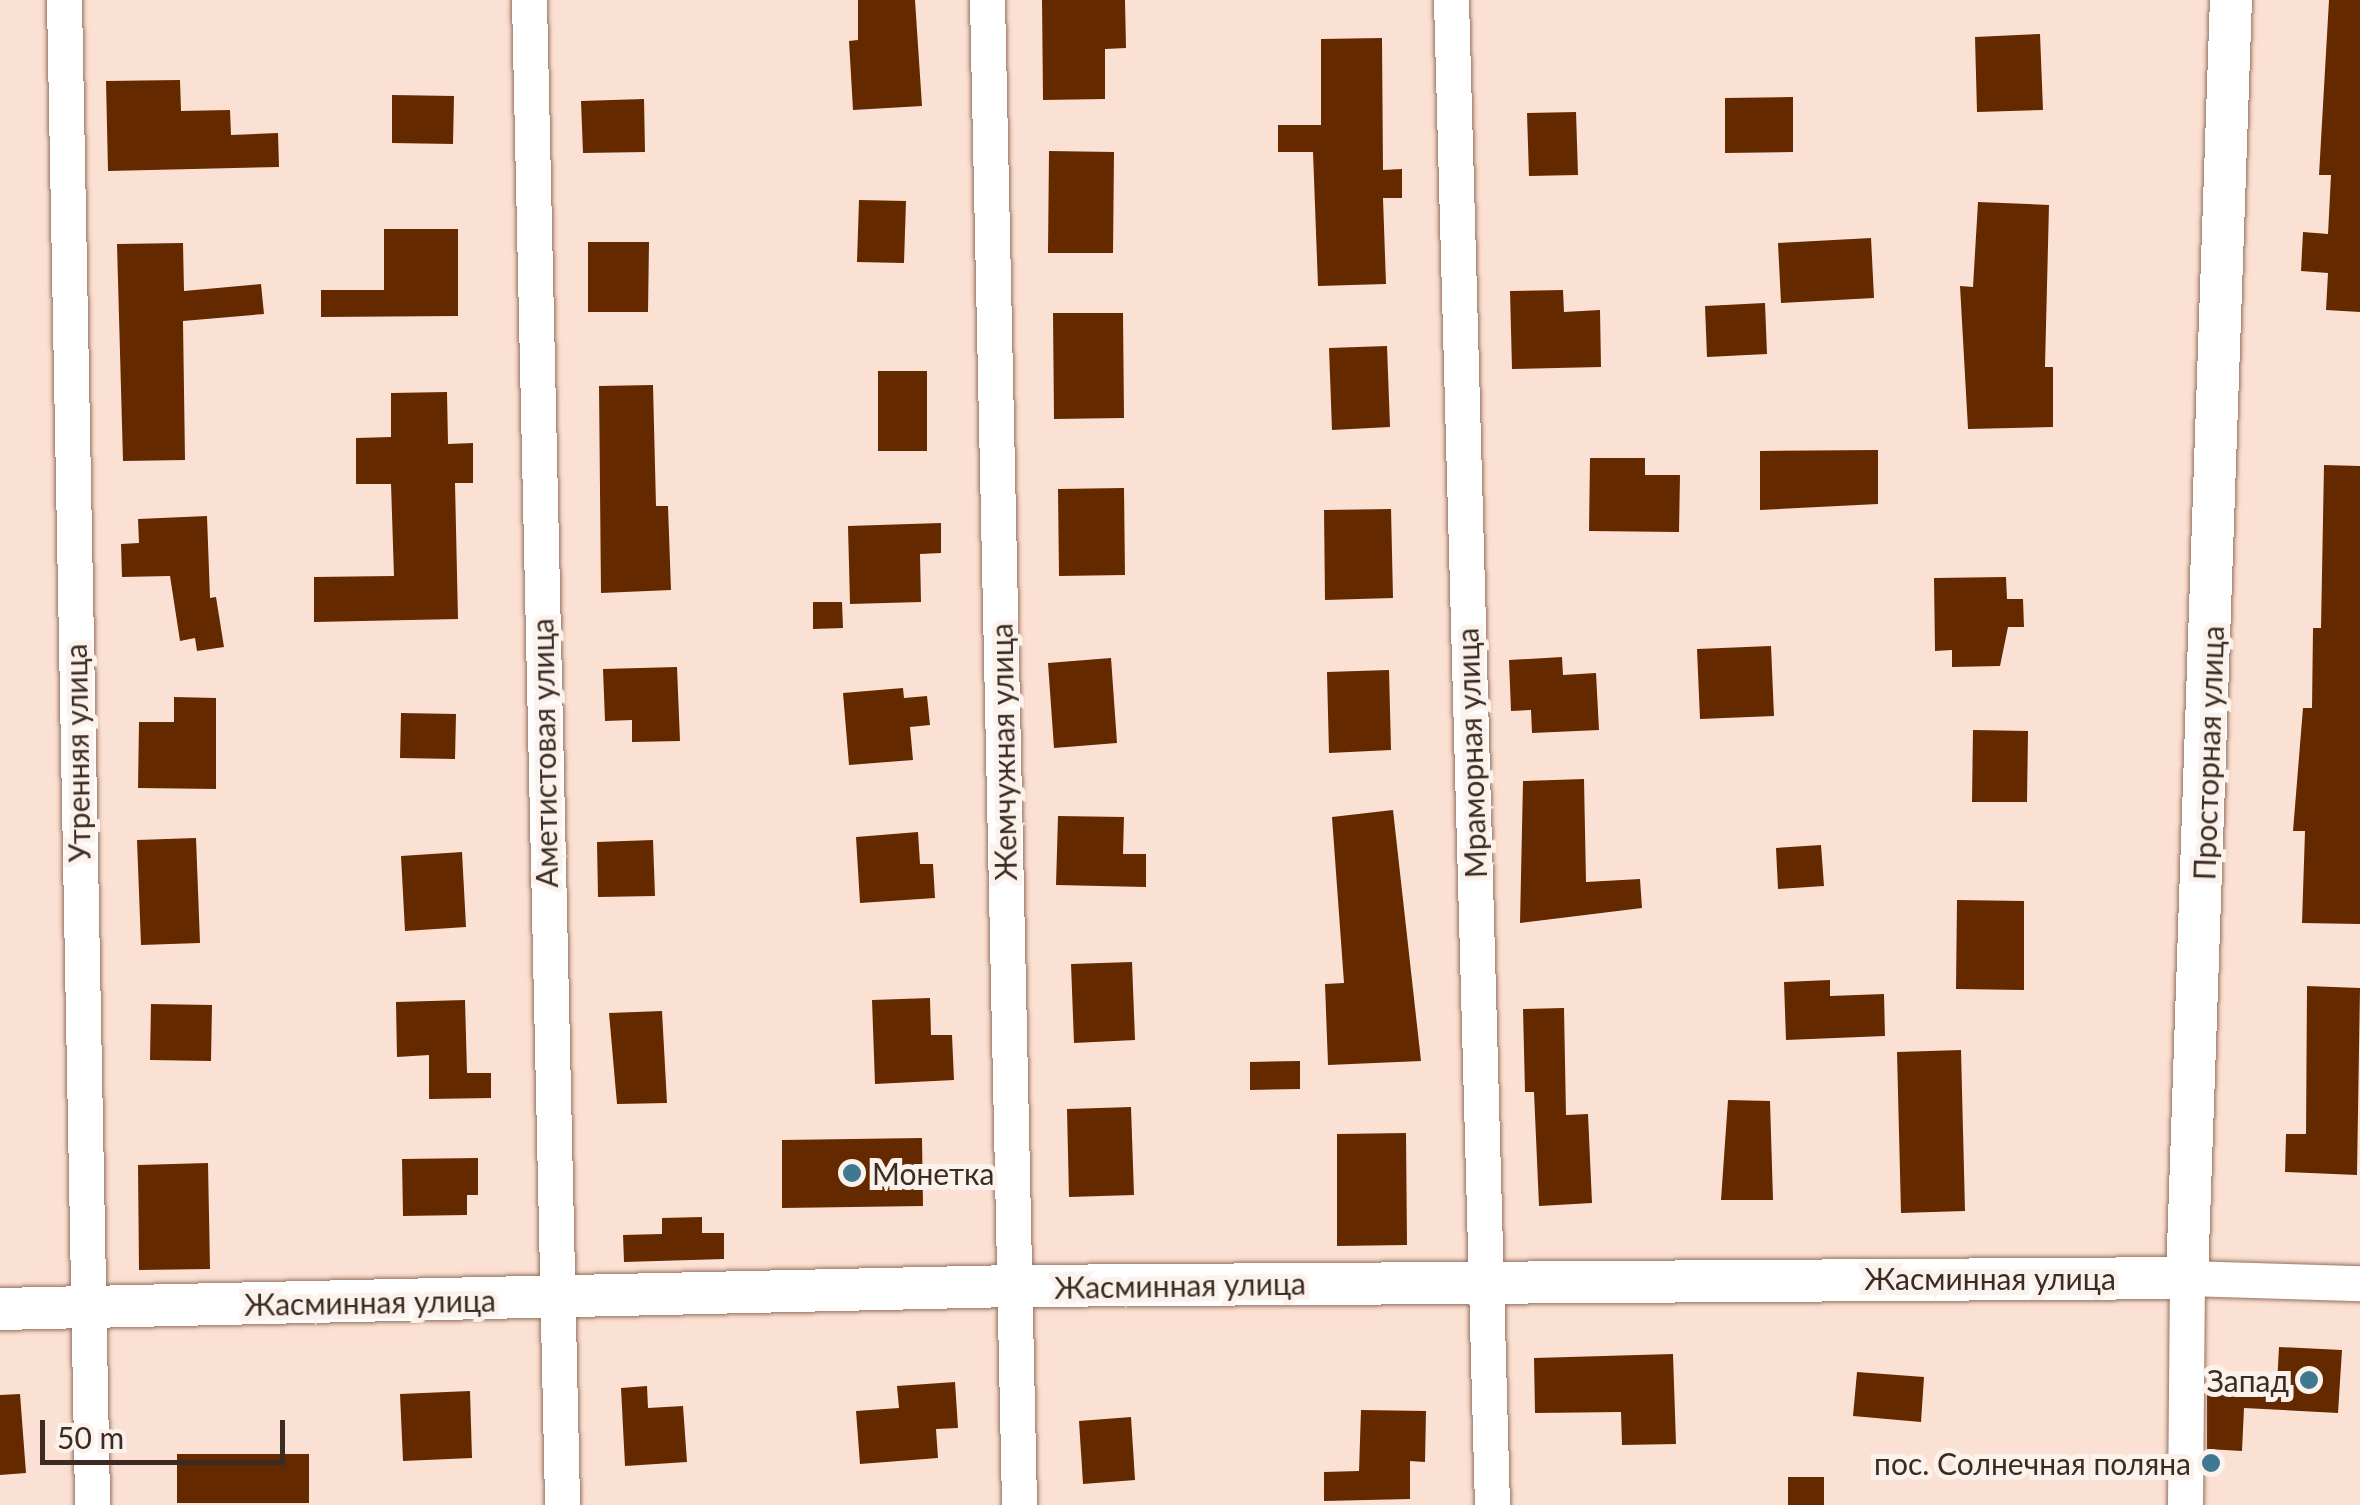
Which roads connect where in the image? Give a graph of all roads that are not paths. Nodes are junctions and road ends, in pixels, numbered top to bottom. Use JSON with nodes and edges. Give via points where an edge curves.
{"nodes":[{"id":1,"x":64,"y":0,"type":"edge"},
{"id":2,"x":529,"y":0,"type":"edge"},
{"id":3,"x":987,"y":0,"type":"edge"},
{"id":4,"x":1451,"y":0,"type":"edge"},
{"id":5,"x":2232,"y":0,"type":"edge"},
{"id":6,"x":2187,"y":1278,"type":"junction"},
{"id":7,"x":1487,"y":1281,"type":"junction"},
{"id":8,"x":2360,"y":1282,"type":"edge"},
{"id":9,"x":1015,"y":1286,"type":"junction"},
{"id":10,"x":558,"y":1298,"type":"junction"},
{"id":11,"x":88,"y":1306,"type":"junction"},
{"id":12,"x":0,"y":1309,"type":"edge"},
{"id":13,"x":92,"y":1505,"type":"edge"},
{"id":14,"x":562,"y":1505,"type":"edge"},
{"id":15,"x":1019,"y":1505,"type":"edge"},
{"id":16,"x":1492,"y":1505,"type":"edge"},
{"id":17,"x":2185,"y":1505,"type":"edge"}],
"edges":[{"from":1,"to":11,"type":"street","name":"Утренняя улица"},
{"from":2,"to":10,"type":"street","name":"Аметистовая улица"},
{"from":3,"to":9,"type":"street","name":"Жемчужная улица"},
{"from":4,"to":7,"type":"street","name":"Мраморная улица"},
{"from":5,"to":6,"type":"street","name":"Просторная улица"},
{"from":6,"to":7,"type":"street","name":"Жасминная улица"},
{"from":6,"to":8,"type":"street","name":"Жасминная улица"},
{"from":6,"to":17,"type":"street","name":"Просторная улица"},
{"from":7,"to":9,"type":"street","name":"Жасминная улица"},
{"from":7,"to":16,"type":"street","name":"Мраморная улица"},
{"from":9,"to":10,"type":"street","name":"Жасминная улица"},
{"from":9,"to":15,"type":"street","name":"Жемчужная улица"},
{"from":10,"to":11,"type":"street","name":"Жасминная улица"},
{"from":10,"to":14,"type":"street","name":"Аметистовая улица"},
{"from":11,"to":12,"type":"street","name":"Жасминная улица"},
{"from":11,"to":13,"type":"street","name":"Утренняя улица"}]}
